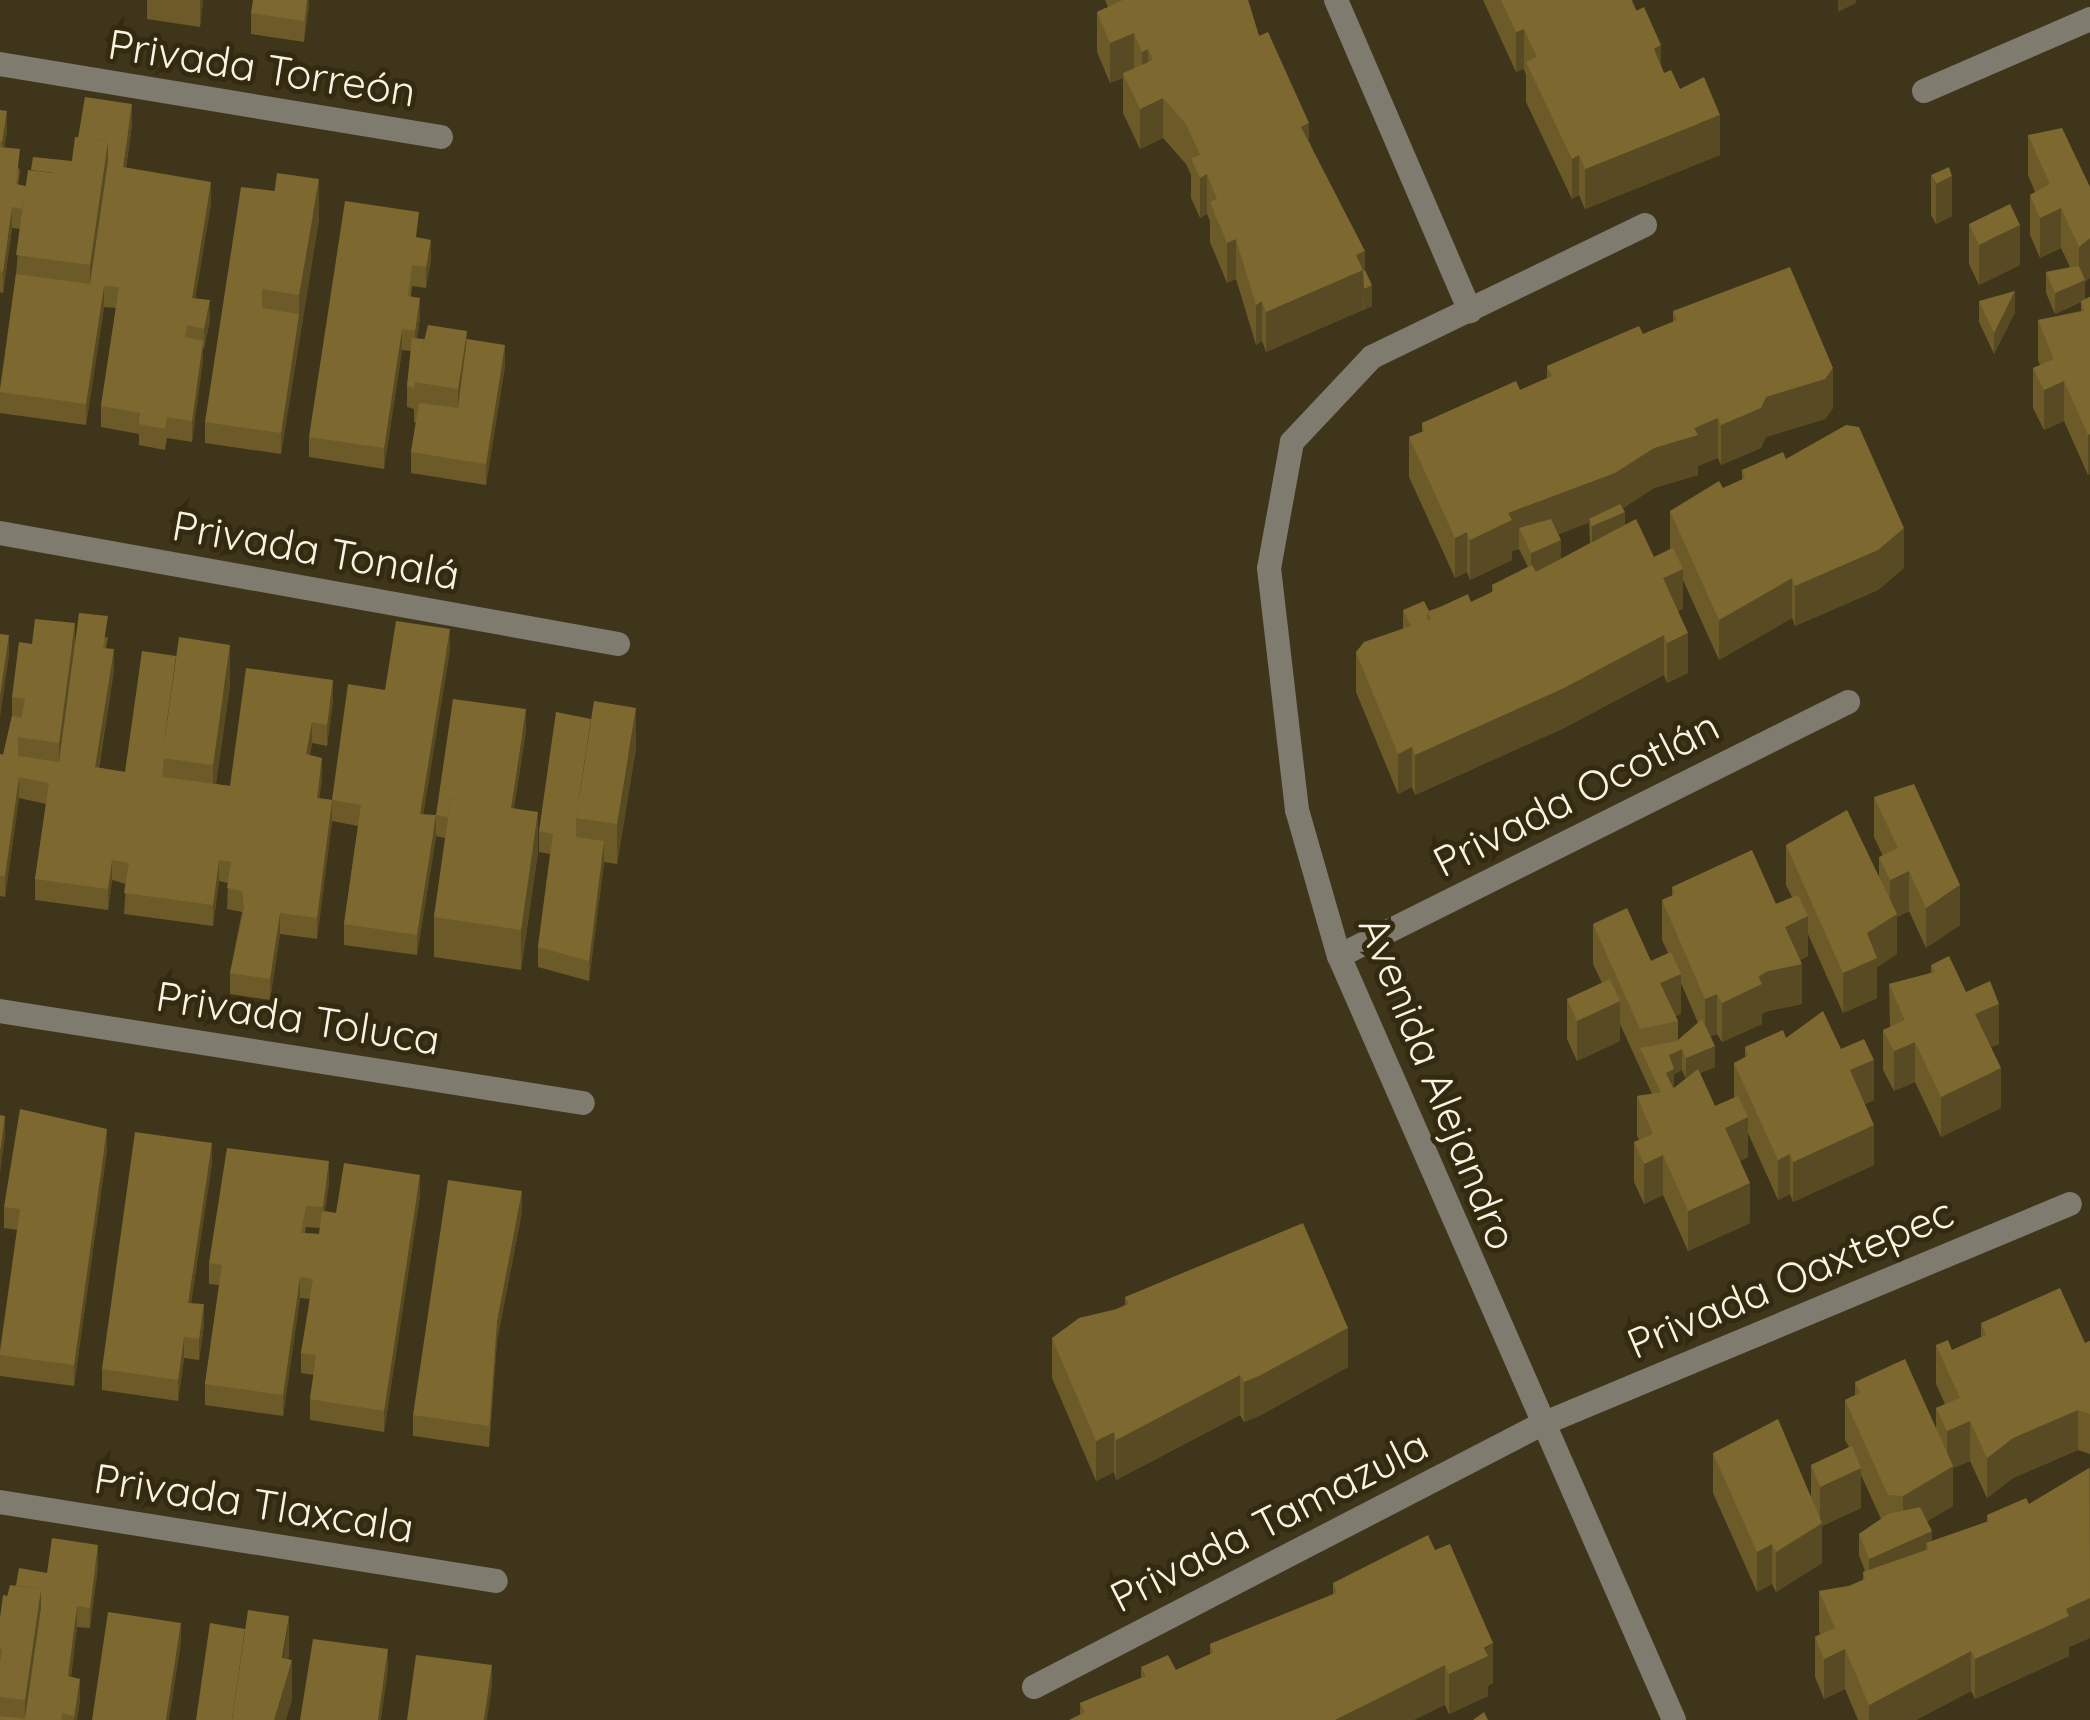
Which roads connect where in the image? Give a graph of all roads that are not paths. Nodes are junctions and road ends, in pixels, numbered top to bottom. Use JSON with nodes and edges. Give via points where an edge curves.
{"nodes":[{"id":1,"x":1336,"y":0,"type":"edge"},
{"id":2,"x":2090,"y":19,"type":"edge"},
{"id":3,"x":0,"y":64,"type":"edge"},
{"id":4,"x":1924,"y":91,"type":"dead end"},
{"id":5,"x":441,"y":137,"type":"dead end"},
{"id":6,"x":1645,"y":225,"type":"dead end"},
{"id":7,"x":1470,"y":311,"type":"junction"},
{"id":8,"x":0,"y":533,"type":"edge"},
{"id":9,"x":617,"y":644,"type":"dead end"},
{"id":10,"x":1848,"y":702,"type":"dead end"},
{"id":11,"x":1339,"y":956,"type":"junction"},
{"id":12,"x":0,"y":1010,"type":"edge"},
{"id":13,"x":583,"y":1103,"type":"dead end"},
{"id":14,"x":2071,"y":1204,"type":"dead end"},
{"id":15,"x":1540,"y":1425,"type":"junction"},
{"id":16,"x":0,"y":1502,"type":"edge"},
{"id":17,"x":496,"y":1581,"type":"dead end"},
{"id":18,"x":1034,"y":1687,"type":"dead end"},
{"id":19,"x":1674,"y":1720,"type":"edge"}],
"edges":[{"from":1,"to":7,"type":"street"},
{"from":2,"to":4,"type":"street"},
{"from":3,"to":5,"type":"street","name":"Privada Torreón"},
{"from":6,"to":7,"type":"street"},
{"from":7,"to":11,"type":"street","name":"Avenida Alejandro","via":[[1372,357],[1292,442],[1270,568],[1297,810]]},
{"from":8,"to":9,"type":"street","name":"Privada Tonalá"},
{"from":10,"to":11,"type":"street","name":"Privada Ocotlán"},
{"from":11,"to":15,"type":"street","name":"Avenida Alejandro"},
{"from":12,"to":13,"type":"street","name":"Privada Toluca"},
{"from":14,"to":15,"type":"street","name":"Privada Oaxtepec"},
{"from":15,"to":18,"type":"street","name":"Privada Tamazula"},
{"from":15,"to":19,"type":"street","name":"Avenida Alejandro"},
{"from":16,"to":17,"type":"street","name":"Privada Tlaxcala"}]}
